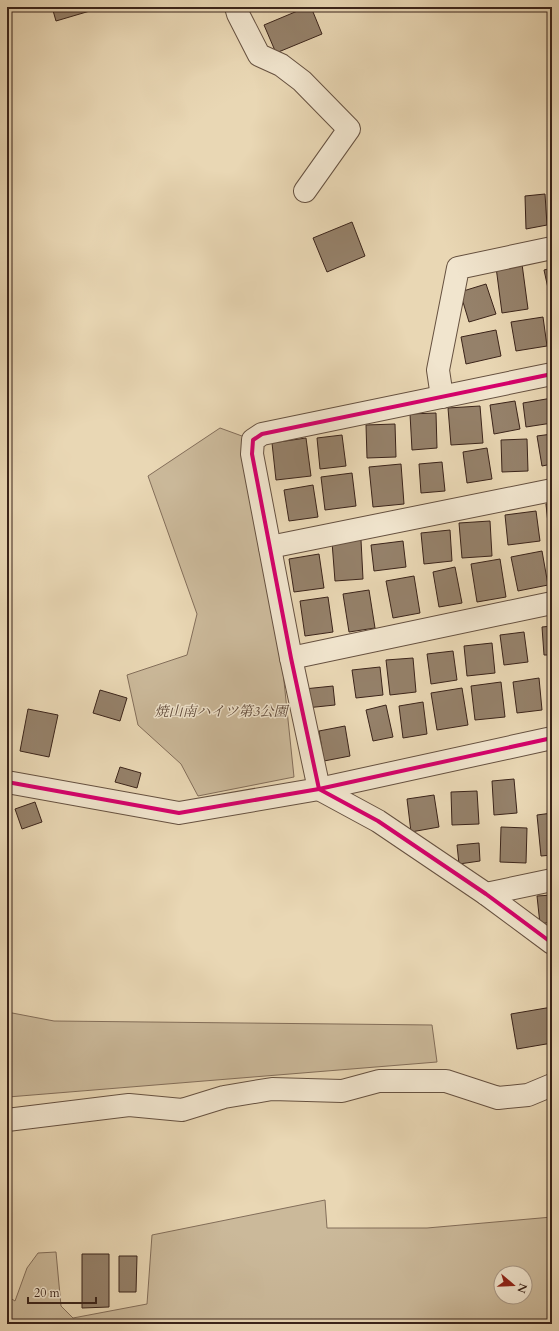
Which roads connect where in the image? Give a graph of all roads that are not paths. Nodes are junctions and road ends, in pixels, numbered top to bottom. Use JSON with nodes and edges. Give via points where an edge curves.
{"nodes":[{"id":1,"x":236,"y":7,"type":"edge"},
{"id":2,"x":305,"y":191,"type":"dead end"},
{"id":3,"x":552,"y":248,"type":"edge"},
{"id":4,"x":552,"y":374,"type":"edge"},
{"id":5,"x":442,"y":397,"type":"junction"},
{"id":6,"x":552,"y":490,"type":"edge"},
{"id":7,"x":270,"y":547,"type":"junction"},
{"id":8,"x":552,"y":603,"type":"edge"},
{"id":9,"x":290,"y":658,"type":"junction"},
{"id":10,"x":552,"y":738,"type":"edge"},
{"id":11,"x":7,"y":782,"type":"edge"},
{"id":12,"x":319,"y":789,"type":"junction"},
{"id":13,"x":552,"y":880,"type":"edge"},
{"id":14,"x":486,"y":894,"type":"junction"},
{"id":15,"x":552,"y":943,"type":"edge"},
{"id":16,"x":552,"y":1085,"type":"edge"},
{"id":17,"x":7,"y":1120,"type":"edge"}],
"edges":[{"from":1,"to":2,"type":"street","via":[[259,55],[281,65],[302,81],[349,129]]},
{"from":3,"to":5,"type":"street","via":[[458,268],[438,370]]},
{"from":4,"to":5,"type":"street"},
{"from":5,"to":7,"type":"street","via":[[262,434],[253,440],[252,454]]},
{"from":6,"to":7,"type":"street"},
{"from":7,"to":9,"type":"street"},
{"from":8,"to":9,"type":"street"},
{"from":9,"to":12,"type":"street"},
{"from":10,"to":12,"type":"street"},
{"from":11,"to":12,"type":"street","via":[[179,813]]},
{"from":12,"to":14,"type":"street","via":[[378,821]]},
{"from":13,"to":14,"type":"street"},
{"from":14,"to":15,"type":"street"},
{"from":16,"to":17,"type":"street","via":[[528,1095],[498,1098],[446,1082],[379,1081],[342,1091],[272,1089],[224,1097],[182,1110],[129,1105]]}]}
